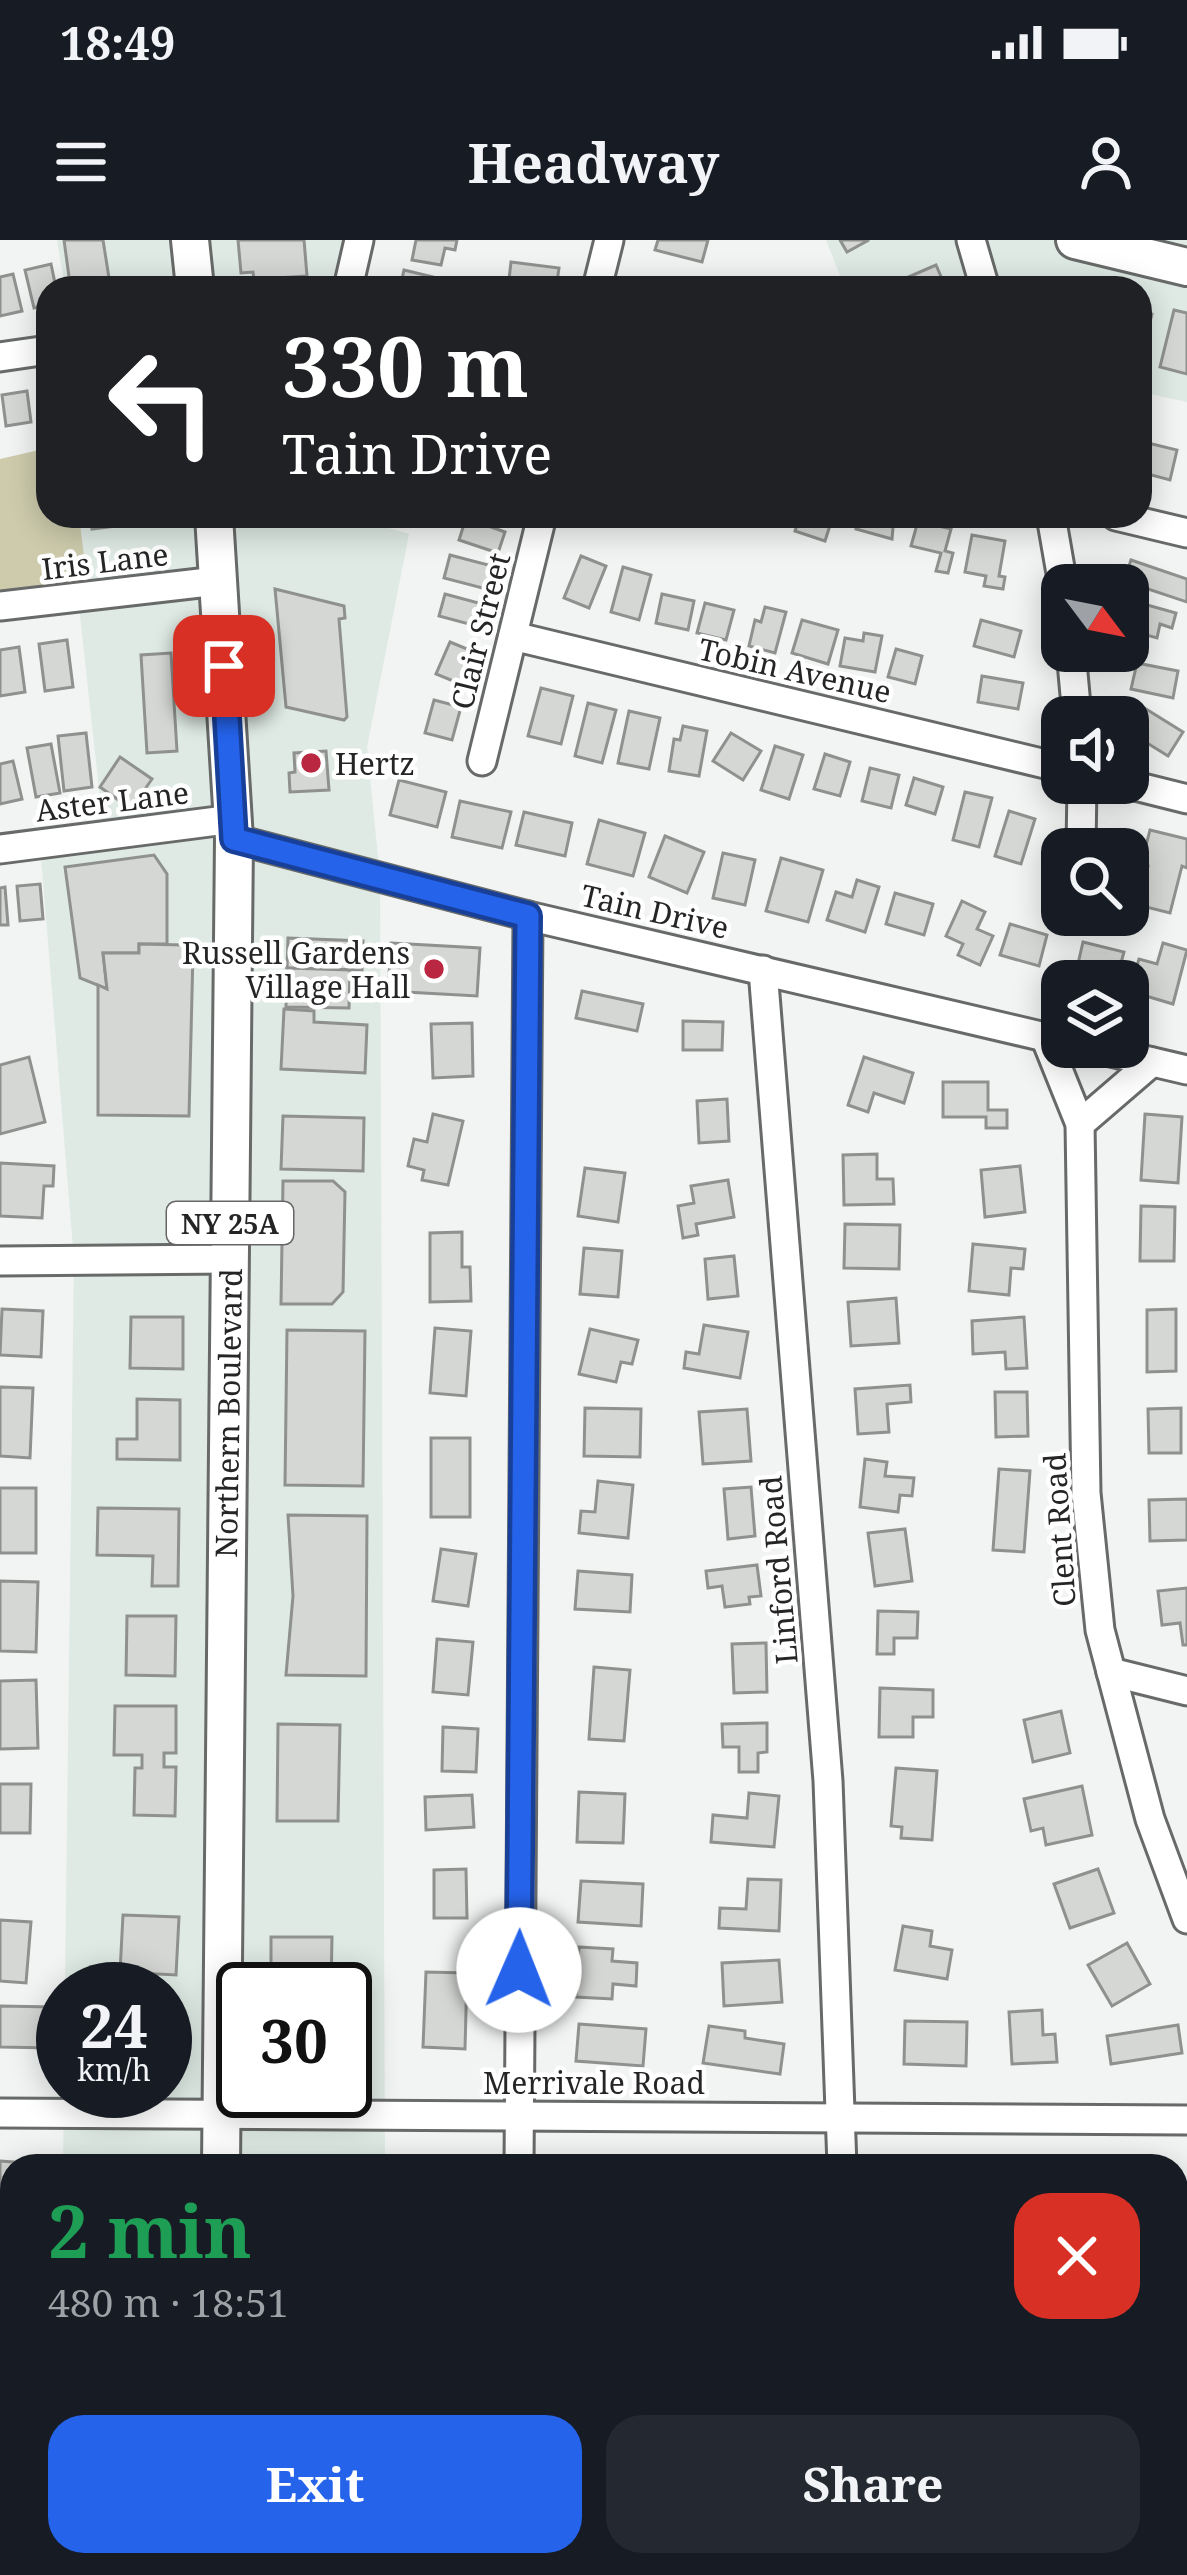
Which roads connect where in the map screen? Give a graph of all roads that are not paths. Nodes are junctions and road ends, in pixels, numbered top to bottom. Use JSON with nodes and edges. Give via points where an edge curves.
{"nodes":[{"id":1,"x":190,"y":240,"type":"edge"},
{"id":2,"x":359,"y":240,"type":"edge"},
{"id":3,"x":609,"y":240,"type":"edge"},
{"id":4,"x":970,"y":240,"type":"edge"},
{"id":5,"x":1075,"y":240,"type":"edge"},
{"id":6,"x":1187,"y":267,"type":"edge"},
{"id":7,"x":194,"y":276,"type":"edge"},
{"id":8,"x":351,"y":276,"type":"edge"},
{"id":9,"x":600,"y":276,"type":"edge"},
{"id":10,"x":981,"y":276,"type":"edge"},
{"id":11,"x":36,"y":352,"type":"edge"},
{"id":12,"x":0,"y":357,"type":"edge"},
{"id":13,"x":1152,"y":525,"type":"edge"},
{"id":14,"x":215,"y":528,"type":"edge"},
{"id":15,"x":539,"y":528,"type":"edge"},
{"id":16,"x":1053,"y":528,"type":"edge"},
{"id":17,"x":1187,"y":533,"type":"edge"},
{"id":18,"x":1059,"y":564,"type":"edge"},
{"id":19,"x":217,"y":580,"type":"junction"},
{"id":20,"x":0,"y":606,"type":"edge"},
{"id":21,"x":513,"y":636,"type":"junction"},
{"id":22,"x":482,"y":761,"type":"dead end"},
{"id":23,"x":1041,"y":763,"type":"edge"},
{"id":24,"x":1149,"y":790,"type":"edge"},
{"id":25,"x":1187,"y":799,"type":"edge"},
{"id":26,"x":234,"y":829,"type":"junction"},
{"id":27,"x":0,"y":849,"type":"edge"},
{"id":28,"x":528,"y":916,"type":"junction"},
{"id":29,"x":763,"y":970,"type":"junction"},
{"id":30,"x":1041,"y":1036,"type":"edge"},
{"id":31,"x":1149,"y":1061,"type":"edge"},
{"id":32,"x":1152,"y":1062,"type":"junction"},
{"id":33,"x":1063,"y":1068,"type":"edge"},
{"id":34,"x":1187,"y":1070,"type":"edge"},
{"id":35,"x":1080,"y":1124,"type":"junction"},
{"id":36,"x":230,"y":1259,"type":"junction"},
{"id":37,"x":0,"y":1261,"type":"edge"},
{"id":38,"x":1111,"y":1672,"type":"junction"},
{"id":39,"x":1187,"y":1691,"type":"edge"},
{"id":40,"x":1187,"y":1919,"type":"edge"},
{"id":41,"x":223,"y":1962,"type":"edge"},
{"id":42,"x":0,"y":2113,"type":"edge"},
{"id":43,"x":216,"y":2114,"type":"edge"},
{"id":44,"x":372,"y":2114,"type":"edge"},
{"id":45,"x":518,"y":2114,"type":"junction"},
{"id":46,"x":838,"y":2117,"type":"junction"},
{"id":47,"x":221,"y":2118,"type":"edge"},
{"id":48,"x":1187,"y":2120,"type":"edge"},
{"id":49,"x":221,"y":2154,"type":"edge"},
{"id":50,"x":519,"y":2154,"type":"edge"},
{"id":51,"x":841,"y":2154,"type":"edge"}],
"edges":[{"from":1,"to":7,"type":"main road"},
{"from":2,"to":8,"type":"street"},
{"from":3,"to":9,"type":"street"},
{"from":4,"to":10,"type":"street"},
{"from":5,"to":6,"type":"main road"},
{"from":11,"to":12,"type":"street"},
{"from":13,"to":17,"type":"street"},
{"from":14,"to":19,"type":"main road","name":"Northern Boulevard","number":"NY 25A"},
{"from":15,"to":21,"type":"street","name":"Clair Street"},
{"from":16,"to":18,"type":"street"},
{"from":19,"to":20,"type":"street","name":"Iris Lane"},
{"from":19,"to":26,"type":"main road","name":"Northern Boulevard","number":"NY 25A"},
{"from":21,"to":22,"type":"street","name":"Clair Street"},
{"from":21,"to":23,"type":"street","name":"Tobin Avenue"},
{"from":24,"to":25,"type":"street"},
{"from":26,"to":27,"type":"street","name":"Aster Lane"},
{"from":26,"to":28,"type":"street","name":"Tain Drive"},
{"from":26,"to":36,"type":"main road","name":"Northern Boulevard","number":"NY 25A"},
{"from":28,"to":29,"type":"street","name":"Tain Drive"},
{"from":28,"to":45,"type":"street"},
{"from":29,"to":30,"type":"street","name":"Tain Drive"},
{"from":29,"to":46,"type":"street","name":"Linford Road","via":[[828,1781]]},
{"from":31,"to":32,"type":"street"},
{"from":32,"to":34,"type":"street"},
{"from":32,"to":35,"type":"street"},
{"from":33,"to":35,"type":"street","name":"Clent Road"},
{"from":35,"to":38,"type":"street","name":"Clent Road","via":[[1086,1493]]},
{"from":36,"to":37,"type":"street"},
{"from":36,"to":41,"type":"main road","name":"Northern Boulevard","number":"NY 25A"},
{"from":38,"to":39,"type":"street"},
{"from":38,"to":40,"type":"street","name":"Clent Road"},
{"from":42,"to":43,"type":"street","name":"Merrivale Road"},
{"from":44,"to":45,"type":"street","name":"Merrivale Road"},
{"from":45,"to":46,"type":"street","name":"Merrivale Road"},
{"from":45,"to":50,"type":"street"},
{"from":46,"to":48,"type":"street","name":"Merrivale Road"},
{"from":46,"to":51,"type":"street","name":"Linford Road"},
{"from":47,"to":49,"type":"main road","name":"Northern Boulevard","number":"NY 25A"}]}
